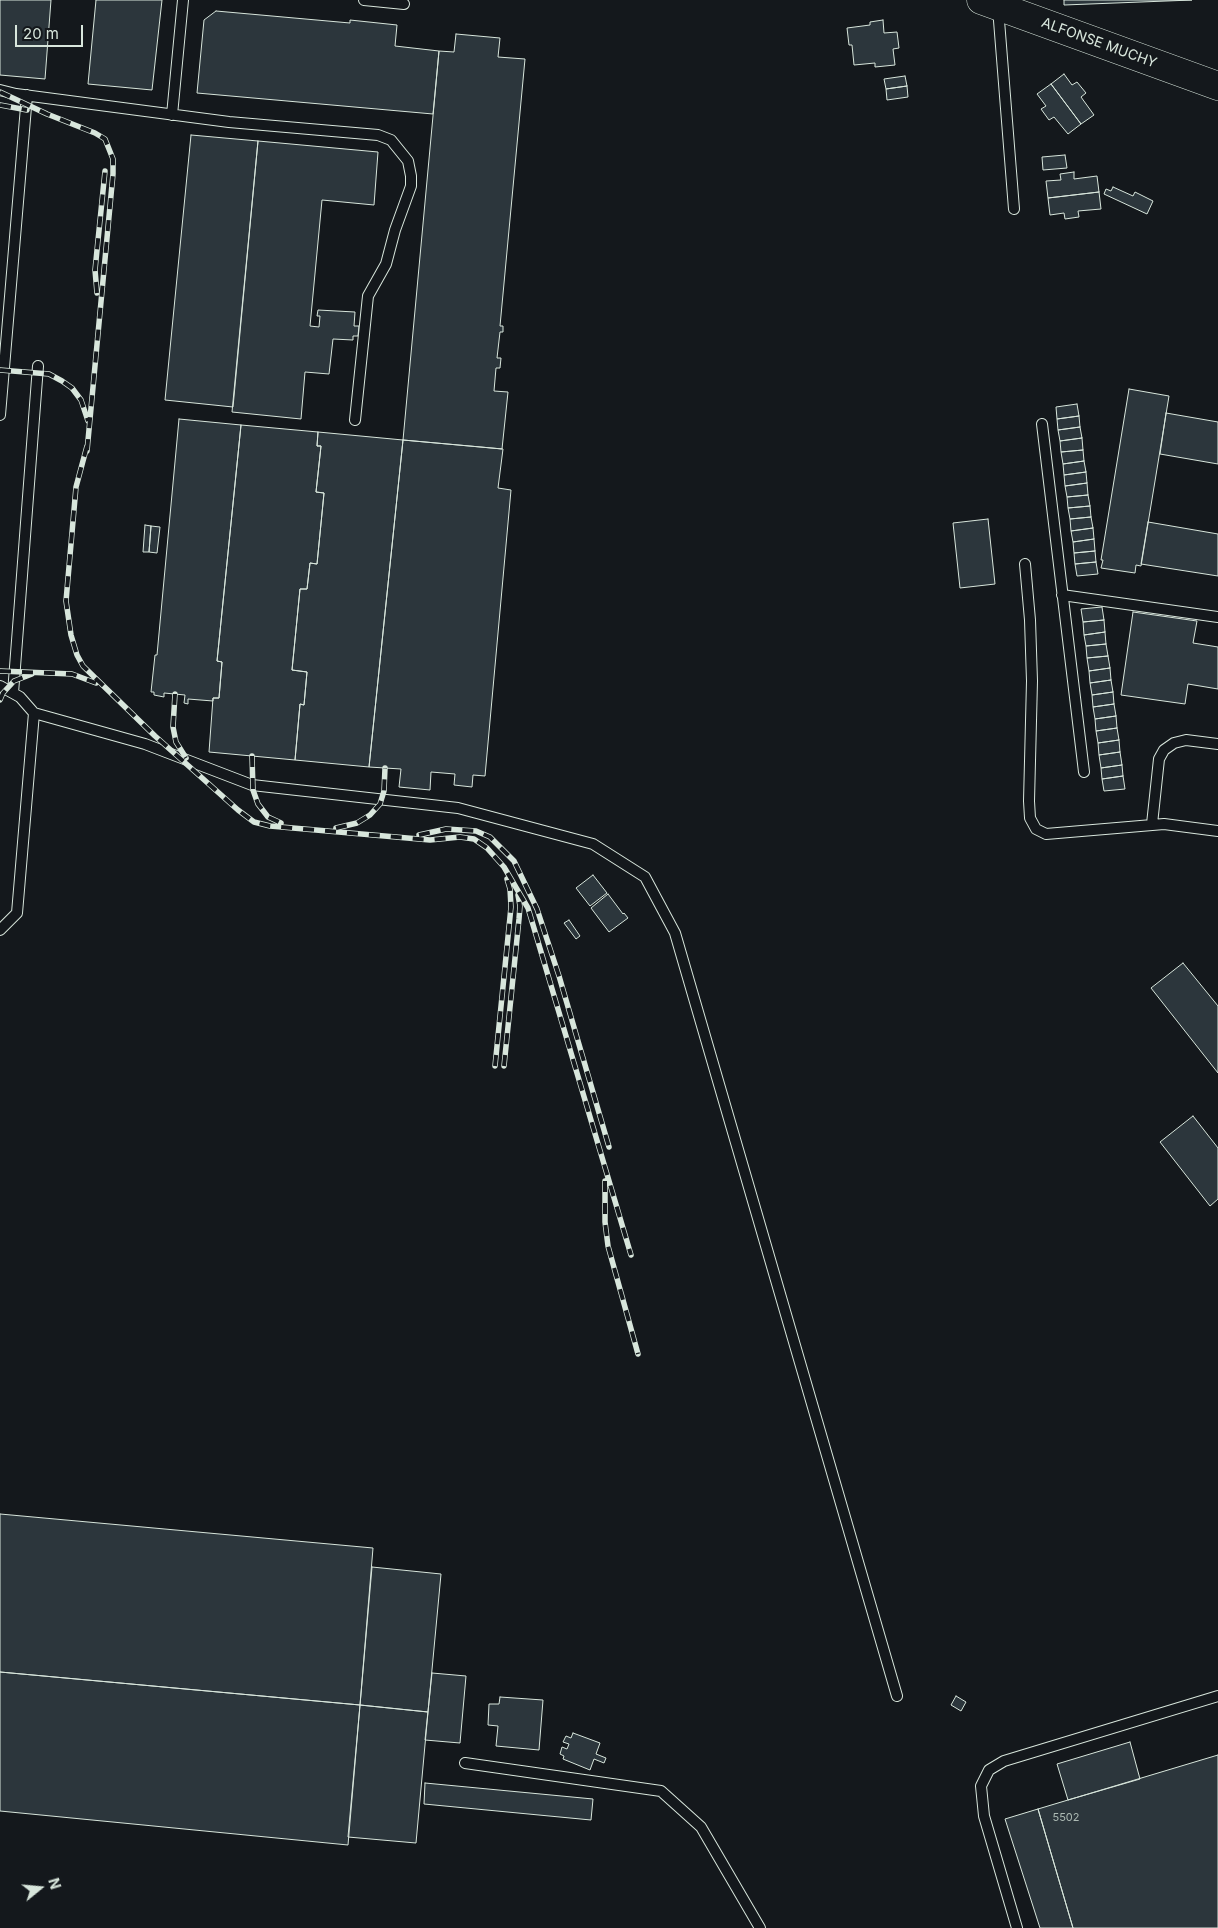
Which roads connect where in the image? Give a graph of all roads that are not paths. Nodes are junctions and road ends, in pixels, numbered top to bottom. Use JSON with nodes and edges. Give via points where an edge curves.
{"nodes":[{"id":1,"x":183,"y":0,"type":"edge"},
{"id":2,"x":364,"y":0,"type":"edge"},
{"id":3,"x":989,"y":3,"type":"edge"},
{"id":4,"x":404,"y":4,"type":"dead end"},
{"id":5,"x":1218,"y":86,"type":"edge"},
{"id":6,"x":0,"y":90,"type":"edge"},
{"id":7,"x":27,"y":96,"type":"junction"},
{"id":8,"x":172,"y":115,"type":"junction"},
{"id":9,"x":1014,"y":209,"type":"dead end"},
{"id":10,"x":38,"y":366,"type":"dead end"},
{"id":11,"x":0,"y":415,"type":"edge"},
{"id":12,"x":356,"y":420,"type":"dead end"},
{"id":13,"x":1042,"y":424,"type":"dead end"},
{"id":14,"x":1025,"y":564,"type":"dead end"},
{"id":15,"x":1062,"y":596,"type":"junction"},
{"id":16,"x":1218,"y":617,"type":"edge"},
{"id":17,"x":0,"y":686,"type":"edge"},
{"id":18,"x":13,"y":693,"type":"junction"},
{"id":19,"x":34,"y":713,"type":"junction"},
{"id":20,"x":1218,"y":744,"type":"edge"},
{"id":21,"x":1084,"y":772,"type":"dead end"},
{"id":22,"x":1152,"y":824,"type":"junction"},
{"id":23,"x":1218,"y":831,"type":"edge"},
{"id":24,"x":0,"y":930,"type":"edge"},
{"id":25,"x":897,"y":1696,"type":"dead end"},
{"id":26,"x":1218,"y":1696,"type":"edge"},
{"id":27,"x":465,"y":1763,"type":"dead end"},
{"id":28,"x":760,"y":1928,"type":"edge"},
{"id":29,"x":1018,"y":1928,"type":"edge"}],
"edges":[{"from":1,"to":8,"type":"lane"},
{"from":2,"to":4,"type":"lane"},
{"from":3,"to":5,"type":"main road","name":"ALFONSE MUCHY"},
{"from":3,"to":9,"type":"lane"},
{"from":6,"to":7,"type":"lane"},
{"from":7,"to":8,"type":"lane"},
{"from":7,"to":11,"type":"lane"},
{"from":8,"to":12,"type":"lane","via":[[378,134],[391,140],[408,161],[411,186],[386,264],[368,296]]},
{"from":10,"to":18,"type":"lane"},
{"from":13,"to":15,"type":"lane"},
{"from":14,"to":22,"type":"lane","via":[[1032,680],[1030,818],[1036,829],[1046,834]]},
{"from":15,"to":16,"type":"lane"},
{"from":15,"to":21,"type":"lane"},
{"from":17,"to":18,"type":"lane"},
{"from":18,"to":19,"type":"lane"},
{"from":19,"to":24,"type":"lane","via":[[18,913]]},
{"from":19,"to":25,"type":"lane","via":[[145,744],[252,784],[458,808],[593,844],[645,878],[675,933]]},
{"from":20,"to":22,"type":"lane","via":[[1186,740],[1164,750],[1159,759]]},
{"from":22,"to":23,"type":"lane"},
{"from":26,"to":29,"type":"lane","via":[[1004,1762],[989,1770],[982,1786],[984,1816]]},
{"from":27,"to":28,"type":"lane","via":[[661,1791],[701,1826]]}]}
